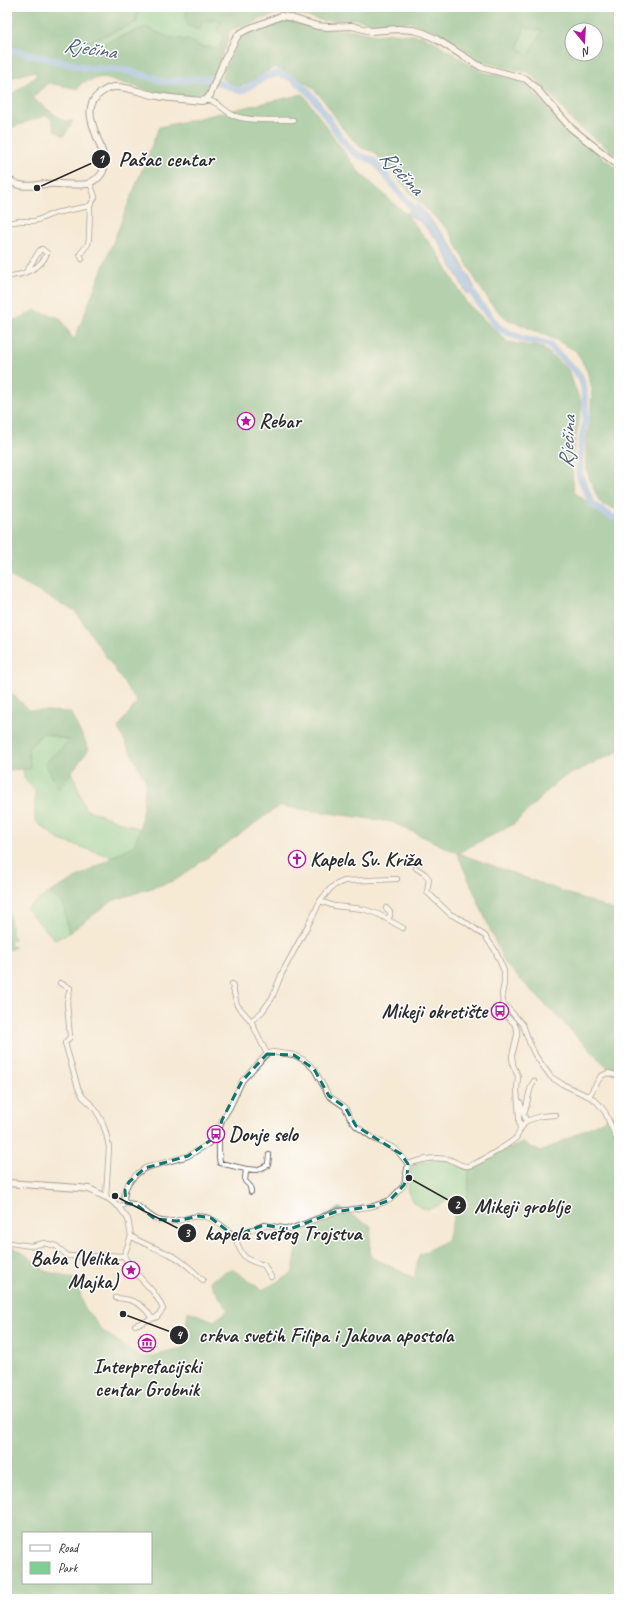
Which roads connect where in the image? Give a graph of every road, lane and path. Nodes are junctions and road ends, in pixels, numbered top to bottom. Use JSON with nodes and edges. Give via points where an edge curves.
{"nodes":[{"id":1,"x":208,"y":97,"type":"junction"},
{"id":2,"x":293,"y":120,"type":"dead end"},
{"id":3,"x":619,"y":166,"type":"edge"},
{"id":4,"x":7,"y":178,"type":"edge"},
{"id":5,"x":90,"y":183,"type":"junction"},
{"id":6,"x":90,"y":206,"type":"junction"},
{"id":7,"x":7,"y":223,"type":"edge"},
{"id":8,"x":82,"y":259,"type":"dead end"},
{"id":9,"x":26,"y":272,"type":"junction"},
{"id":10,"x":7,"y":276,"type":"edge"},
{"id":11,"x":416,"y":868,"type":"dead end"},
{"id":12,"x":398,"y":879,"type":"dead end"},
{"id":13,"x":320,"y":901,"type":"junction"},
{"id":14,"x":386,"y":908,"type":"dead end"},
{"id":15,"x":387,"y":918,"type":"junction"},
{"id":16,"x":402,"y":928,"type":"dead end"},
{"id":17,"x":60,"y":983,"type":"dead end"},
{"id":18,"x":232,"y":984,"type":"dead end"},
{"id":19,"x":503,"y":1003,"type":"junction"},
{"id":20,"x":251,"y":1021,"type":"junction"},
{"id":21,"x":267,"y":1054,"type":"junction"},
{"id":22,"x":619,"y":1076,"type":"edge"},
{"id":23,"x":534,"y":1081,"type":"dead end"},
{"id":24,"x":589,"y":1096,"type":"junction"},
{"id":25,"x":518,"y":1099,"type":"junction"},
{"id":26,"x":524,"y":1114,"type":"junction"},
{"id":27,"x":556,"y":1115,"type":"dead end"},
{"id":28,"x":526,"y":1121,"type":"junction"},
{"id":29,"x":520,"y":1130,"type":"junction"},
{"id":30,"x":218,"y":1135,"type":"junction"},
{"id":31,"x":619,"y":1145,"type":"edge"},
{"id":32,"x":269,"y":1155,"type":"dead end"},
{"id":33,"x":408,"y":1164,"type":"junction"},
{"id":34,"x":246,"y":1169,"type":"junction"},
{"id":35,"x":7,"y":1183,"type":"edge"},
{"id":36,"x":251,"y":1192,"type":"dead end"},
{"id":37,"x":106,"y":1197,"type":"junction"},
{"id":38,"x":126,"y":1203,"type":"junction"},
{"id":39,"x":119,"y":1207,"type":"junction"},
{"id":40,"x":131,"y":1236,"type":"junction"},
{"id":41,"x":234,"y":1236,"type":"junction"},
{"id":42,"x":7,"y":1241,"type":"edge"},
{"id":43,"x":124,"y":1256,"type":"junction"},
{"id":44,"x":271,"y":1277,"type":"dead end"},
{"id":45,"x":203,"y":1280,"type":"dead end"},
{"id":46,"x":116,"y":1298,"type":"dead end"},
{"id":47,"x":152,"y":1319,"type":"junction"},
{"id":48,"x":135,"y":1325,"type":"dead end"}],
"edges":[{"from":1,"to":2,"type":"street","via":[[226,113],[238,117]]},
{"from":1,"to":3,"type":"main road","via":[[239,34],[281,16],[322,26],[352,26],[371,31],[413,30],[436,39],[481,67],[526,79],[571,128]]},
{"from":1,"to":5,"type":"main road","via":[[201,101],[160,97],[118,87],[98,95],[93,101],[91,117],[105,164],[100,176]]},
{"from":4,"to":5,"type":"main road","via":[[27,187]]},
{"from":5,"to":6,"type":"street","via":[[95,197]]},
{"from":6,"to":7,"type":"street","via":[[55,213],[35,221]]},
{"from":6,"to":8,"type":"street","via":[[89,239],[80,254]]},
{"from":9,"to":9,"type":"street","via":[[40,250],[48,253],[36,268]]},
{"from":9,"to":10,"type":"street"},
{"from":11,"to":19,"type":"street","via":[[429,879],[427,892],[450,914],[485,936],[495,950],[504,971]]},
{"from":12,"to":13,"type":"street","via":[[344,881],[335,885]]},
{"from":13,"to":15,"type":"street","via":[[334,906],[363,909]]},
{"from":13,"to":20,"type":"street","via":[[272,998],[262,1012]]},
{"from":14,"to":15,"type":"street","via":[[390,912]]},
{"from":15,"to":16,"type":"street"},
{"from":17,"to":37,"type":"street","via":[[70,988],[67,1007],[70,1037],[64,1043],[78,1088],[101,1119],[109,1147]]},
{"from":18,"to":20,"type":"street","via":[[237,1005]]},
{"from":19,"to":24,"type":"street","via":[[524,1025],[535,1055],[551,1077]]},
{"from":19,"to":25,"type":"street","via":[[502,1012],[514,1023],[517,1030],[512,1056],[518,1076]]},
{"from":20,"to":21,"type":"street"},
{"from":21,"to":30,"type":"street","via":[[242,1081],[222,1120]]},
{"from":21,"to":33,"type":"street","via":[[279,1052],[304,1060],[314,1069],[329,1096],[345,1107],[356,1126],[396,1149]]},
{"from":22,"to":24,"type":"street","via":[[608,1073],[600,1076]]},
{"from":23,"to":26,"type":"street","via":[[529,1089]]},
{"from":24,"to":31,"type":"street","via":[[605,1112]]},
{"from":25,"to":26,"type":"street"},
{"from":25,"to":29,"type":"street"},
{"from":26,"to":28,"type":"street"},
{"from":27,"to":28,"type":"street"},
{"from":28,"to":29,"type":"street"},
{"from":29,"to":33,"type":"street","via":[[510,1142],[470,1166],[440,1158]]},
{"from":30,"to":34,"type":"street","via":[[220,1163]]},
{"from":30,"to":38,"type":"street","via":[[188,1156],[145,1168],[138,1173],[125,1190]]},
{"from":32,"to":34,"type":"street","via":[[268,1165],[257,1170]]},
{"from":33,"to":41,"type":"street","via":[[404,1185],[390,1200],[374,1206],[335,1212],[290,1229],[264,1225]]},
{"from":34,"to":36,"type":"street","via":[[244,1181],[250,1186]]},
{"from":35,"to":37,"type":"main road","via":[[89,1189]]},
{"from":37,"to":39,"type":"street"},
{"from":38,"to":39,"type":"street"},
{"from":38,"to":41,"type":"street","via":[[137,1205],[163,1222],[199,1216],[211,1218]]},
{"from":39,"to":40,"type":"street","via":[[128,1219]]},
{"from":40,"to":43,"type":"street"},
{"from":40,"to":45,"type":"street","via":[[171,1255]]},
{"from":41,"to":44,"type":"street","via":[[243,1255],[249,1261],[264,1265]]},
{"from":42,"to":43,"type":"street","via":[[31,1246],[56,1246],[68,1256]]},
{"from":43,"to":47,"type":"street","via":[[131,1268],[156,1295],[161,1305],[162,1311]]},
{"from":46,"to":47,"type":"street","via":[[143,1306]]},
{"from":47,"to":48,"type":"street"}]}
